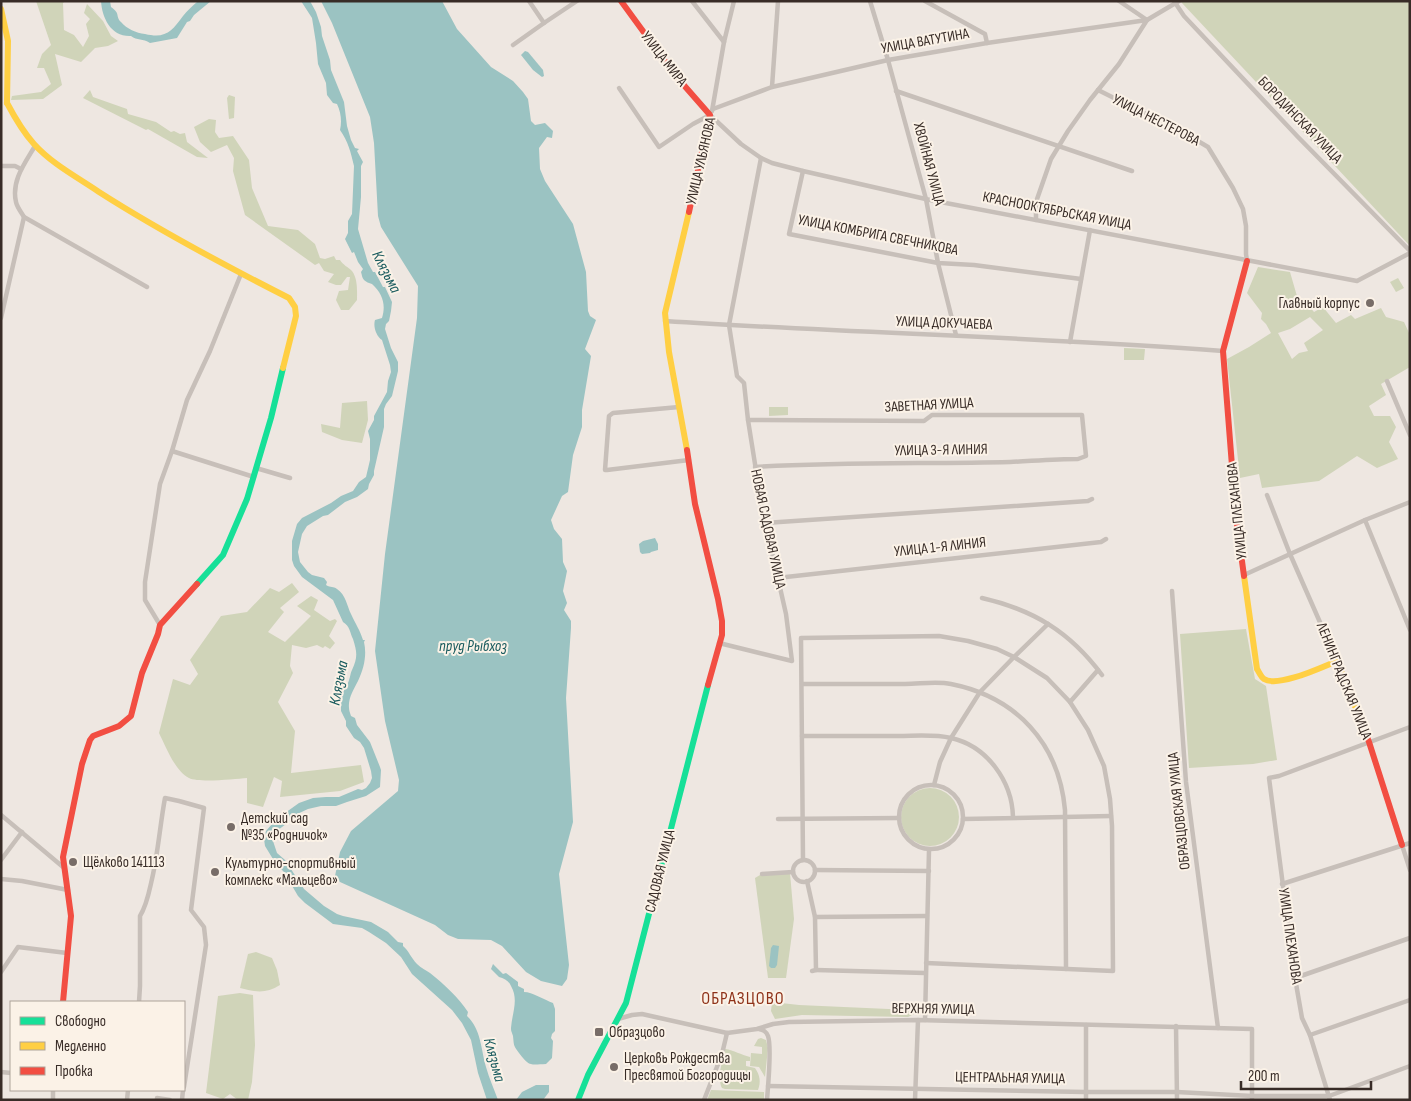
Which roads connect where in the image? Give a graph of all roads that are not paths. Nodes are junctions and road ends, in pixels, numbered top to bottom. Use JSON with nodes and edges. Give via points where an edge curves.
{"nodes":[{"id":1,"x":529,"y":1,"type":"edge"},
{"id":2,"x":577,"y":1,"type":"edge"},
{"id":3,"x":621,"y":1,"type":"edge"},
{"id":4,"x":692,"y":1,"type":"edge"},
{"id":5,"x":734,"y":1,"type":"edge"},
{"id":6,"x":778,"y":1,"type":"edge"},
{"id":7,"x":870,"y":1,"type":"edge"},
{"id":8,"x":925,"y":1,"type":"edge"},
{"id":9,"x":1118,"y":1,"type":"edge"},
{"id":10,"x":1176,"y":2,"type":"edge"},
{"id":11,"x":1,"y":9,"type":"edge"},
{"id":12,"x":1147,"y":20,"type":"junction"},
{"id":13,"x":544,"y":23,"type":"junction"},
{"id":14,"x":724,"y":42,"type":"junction"},
{"id":15,"x":987,"y":43,"type":"junction"},
{"id":16,"x":513,"y":46,"type":"dead end"},
{"id":17,"x":888,"y":60,"type":"junction"},
{"id":18,"x":772,"y":87,"type":"junction"},
{"id":19,"x":619,"y":88,"type":"dead end"},
{"id":20,"x":896,"y":90,"type":"junction"},
{"id":21,"x":1098,"y":90,"type":"junction"},
{"id":22,"x":4,"y":103,"type":"edge"},
{"id":23,"x":712,"y":112,"type":"junction"},
{"id":24,"x":1059,"y":145,"type":"junction"},
{"id":25,"x":35,"y":146,"type":"junction"},
{"id":26,"x":761,"y":158,"type":"junction"},
{"id":27,"x":1,"y":166,"type":"edge"},
{"id":28,"x":21,"y":169,"type":"junction"},
{"id":29,"x":803,"y":171,"type":"junction"},
{"id":30,"x":1132,"y":171,"type":"dead end"},
{"id":31,"x":926,"y":199,"type":"junction"},
{"id":32,"x":24,"y":217,"type":"junction"},
{"id":33,"x":1036,"y":220,"type":"junction"},
{"id":34,"x":1090,"y":230,"type":"junction"},
{"id":35,"x":1410,"y":252,"type":"edge"},
{"id":36,"x":1247,"y":261,"type":"junction"},
{"id":37,"x":938,"y":263,"type":"junction"},
{"id":38,"x":241,"y":274,"type":"junction"},
{"id":39,"x":1082,"y":279,"type":"junction"},
{"id":40,"x":147,"y":287,"type":"dead end"},
{"id":41,"x":1,"y":318,"type":"edge"},
{"id":42,"x":665,"y":321,"type":"junction"},
{"id":43,"x":729,"y":325,"type":"junction"},
{"id":44,"x":956,"y":335,"type":"junction"},
{"id":45,"x":1070,"y":342,"type":"junction"},
{"id":46,"x":1222,"y":351,"type":"junction"},
{"id":47,"x":1387,"y":381,"type":"dead end"},
{"id":48,"x":679,"y":407,"type":"junction"},
{"id":49,"x":1082,"y":415,"type":"joint"},
{"id":50,"x":748,"y":420,"type":"junction"},
{"id":51,"x":1410,"y":435,"type":"edge"},
{"id":52,"x":172,"y":451,"type":"junction"},
{"id":53,"x":689,"y":460,"type":"junction"},
{"id":54,"x":755,"y":467,"type":"junction"},
{"id":55,"x":256,"y":468,"type":"junction"},
{"id":56,"x":254,"y":477,"type":"junction"},
{"id":57,"x":290,"y":478,"type":"dead end"},
{"id":58,"x":1267,"y":495,"type":"dead end"},
{"id":59,"x":1092,"y":499,"type":"dead end"},
{"id":60,"x":1410,"y":502,"type":"edge"},
{"id":61,"x":1365,"y":520,"type":"junction"},
{"id":62,"x":765,"y":523,"type":"junction"},
{"id":63,"x":1106,"y":539,"type":"dead end"},
{"id":64,"x":1290,"y":554,"type":"junction"},
{"id":65,"x":1244,"y":576,"type":"junction"},
{"id":66,"x":777,"y":578,"type":"junction"},
{"id":67,"x":1172,"y":591,"type":"dead end"},
{"id":68,"x":982,"y":598,"type":"dead end"},
{"id":69,"x":1410,"y":611,"type":"edge"},
{"id":70,"x":1404,"y":614,"type":"junction"},
{"id":71,"x":1048,"y":624,"type":"junction"},
{"id":72,"x":160,"y":625,"type":"junction"},
{"id":73,"x":1410,"y":630,"type":"edge"},
{"id":74,"x":719,"y":643,"type":"junction"},
{"id":75,"x":1014,"y":657,"type":"junction"},
{"id":76,"x":1337,"y":661,"type":"junction"},
{"id":77,"x":1098,"y":670,"type":"junction"},
{"id":78,"x":1102,"y":675,"type":"dead end"},
{"id":79,"x":802,"y":684,"type":"junction"},
{"id":80,"x":980,"y":692,"type":"junction"},
{"id":81,"x":1070,"y":702,"type":"junction"},
{"id":82,"x":1410,"y":727,"type":"edge"},
{"id":83,"x":802,"y":736,"type":"junction"},
{"id":84,"x":951,"y":738,"type":"junction"},
{"id":85,"x":1369,"y":742,"type":"junction"},
{"id":86,"x":934,"y":785,"type":"junction"},
{"id":87,"x":1,"y":815,"type":"edge"},
{"id":88,"x":1065,"y":816,"type":"junction"},
{"id":89,"x":1111,"y":816,"type":"junction"},
{"id":90,"x":1013,"y":817,"type":"dead end"},
{"id":91,"x":899,"y":818,"type":"junction"},
{"id":92,"x":778,"y":819,"type":"dead end"},
{"id":93,"x":803,"y":819,"type":"junction"},
{"id":94,"x":963,"y":819,"type":"junction"},
{"id":95,"x":22,"y":832,"type":"junction"},
{"id":96,"x":1410,"y":843,"type":"edge"},
{"id":97,"x":1402,"y":845,"type":"junction"},
{"id":98,"x":930,"y":850,"type":"junction"},
{"id":99,"x":1,"y":860,"type":"edge"},
{"id":100,"x":803,"y":860,"type":"junction"},
{"id":101,"x":63,"y":867,"type":"junction"},
{"id":102,"x":814,"y":870,"type":"junction"},
{"id":103,"x":929,"y":870,"type":"junction"},
{"id":104,"x":1410,"y":870,"type":"edge"},
{"id":105,"x":793,"y":872,"type":"junction"},
{"id":106,"x":762,"y":874,"type":"dead end"},
{"id":107,"x":1,"y":879,"type":"edge"},
{"id":108,"x":806,"y":882,"type":"junction"},
{"id":109,"x":1282,"y":884,"type":"junction"},
{"id":110,"x":68,"y":890,"type":"junction"},
{"id":111,"x":927,"y":916,"type":"junction"},
{"id":112,"x":815,"y":917,"type":"junction"},
{"id":113,"x":1410,"y":938,"type":"edge"},
{"id":114,"x":67,"y":953,"type":"junction"},
{"id":115,"x":926,"y":963,"type":"junction"},
{"id":116,"x":1066,"y":969,"type":"junction"},
{"id":117,"x":1,"y":972,"type":"edge"},
{"id":118,"x":925,"y":973,"type":"junction"},
{"id":119,"x":1295,"y":978,"type":"junction"},
{"id":120,"x":1410,"y":1000,"type":"edge"},
{"id":121,"x":63,"y":1001,"type":"edge"},
{"id":122,"x":139,"y":1001,"type":"edge"},
{"id":123,"x":618,"y":1020,"type":"junction"},
{"id":124,"x":918,"y":1020,"type":"junction"},
{"id":125,"x":925,"y":1020,"type":"junction"},
{"id":126,"x":1086,"y":1025,"type":"junction"},
{"id":127,"x":1176,"y":1026,"type":"junction"},
{"id":128,"x":1218,"y":1028,"type":"junction"},
{"id":129,"x":757,"y":1029,"type":"junction"},
{"id":130,"x":727,"y":1033,"type":"junction"},
{"id":131,"x":1310,"y":1035,"type":"junction"},
{"id":132,"x":1410,"y":1066,"type":"edge"},
{"id":133,"x":185,"y":1082,"type":"edge"},
{"id":134,"x":768,"y":1086,"type":"junction"},
{"id":135,"x":916,"y":1088,"type":"junction"},
{"id":136,"x":1085,"y":1092,"type":"junction"},
{"id":137,"x":1178,"y":1092,"type":"junction"},
{"id":138,"x":1252,"y":1098,"type":"edge"},
{"id":139,"x":1329,"y":1098,"type":"edge"},
{"id":140,"x":157,"y":1100,"type":"edge"},
{"id":141,"x":170,"y":1100,"type":"edge"},
{"id":142,"x":578,"y":1100,"type":"edge"},
{"id":143,"x":704,"y":1100,"type":"edge"},
{"id":144,"x":767,"y":1100,"type":"edge"},
{"id":145,"x":915,"y":1100,"type":"edge"},
{"id":146,"x":1086,"y":1100,"type":"edge"},
{"id":147,"x":1177,"y":1100,"type":"edge"}],
"edges":[{"from":1,"to":13,"type":"street"},
{"from":2,"to":13,"type":"street"},
{"from":3,"to":23,"type":"street","name":"УЛИЦА МИРА","via":[[675,75]]},
{"from":4,"to":14,"type":"street"},
{"from":5,"to":14,"type":"street","name":"УЛИЦА УЛЬЯНОВА"},
{"from":6,"to":18,"type":"street"},
{"from":7,"to":17,"type":"street","name":"ХВОЙНАЯ УЛИЦА"},
{"from":8,"to":15,"type":"street","via":[[985,34]]},
{"from":9,"to":12,"type":"street"},
{"from":10,"to":12,"type":"street"},
{"from":10,"to":35,"type":"street","name":"БОРОДИНСКАЯ УЛИЦА","via":[[1184,16]]},
{"from":11,"to":22,"type":"street","via":[[8,40]]},
{"from":12,"to":15,"type":"street","name":"УЛИЦА ВАТУТИНА"},
{"from":12,"to":21,"type":"street"},
{"from":13,"to":16,"type":"street"},
{"from":14,"to":23,"type":"street","name":"УЛИЦА УЛЬЯНОВА"},
{"from":15,"to":17,"type":"street","name":"УЛИЦА ВАТУТИНА"},
{"from":17,"to":18,"type":"street","name":"УЛИЦА ВАТУТИНА"},
{"from":17,"to":20,"type":"street","name":"ХВОЙНАЯ УЛИЦА"},
{"from":18,"to":23,"type":"street","name":"УЛИЦА ВАТУТИНА"},
{"from":19,"to":23,"type":"street","name":"УЛИЦА ВАТУТИНА","via":[[658,148]]},
{"from":20,"to":24,"type":"street"},
{"from":20,"to":31,"type":"street","name":"ХВОЙНАЯ УЛИЦА"},
{"from":21,"to":24,"type":"street"},
{"from":21,"to":36,"type":"street","name":"УЛИЦА НЕСТЕРОВА","via":[[1208,147],[1243,209]]},
{"from":22,"to":25,"type":"street"},
{"from":23,"to":26,"type":"street","name":"КРАСНООКТЯБРЬСКАЯ УЛИЦА","via":[[741,144]]},
{"from":23,"to":42,"type":"street","name":"УЛИЦА УЛЬЯНОВА"},
{"from":24,"to":30,"type":"street"},
{"from":24,"to":33,"type":"street","via":[[1051,158],[1036,202]]},
{"from":25,"to":28,"type":"street"},
{"from":25,"to":38,"type":"street","via":[[123,208]]},
{"from":26,"to":29,"type":"street","name":"КРАСНООКТЯБРЬСКАЯ УЛИЦА"},
{"from":26,"to":43,"type":"street","name":"НОВАЯ САДОВАЯ УЛИЦА"},
{"from":27,"to":28,"type":"street"},
{"from":28,"to":32,"type":"street","via":[[15,189],[16,204]]},
{"from":29,"to":31,"type":"street","name":"КРАСНООКТЯБРЬСКАЯ УЛИЦА"},
{"from":29,"to":37,"type":"street","name":"УЛИЦА КОМБРИГА СВЕЧНИКОВА","via":[[789,234]]},
{"from":31,"to":33,"type":"street","name":"КРАСНООКТЯБРЬСКАЯ УЛИЦА"},
{"from":31,"to":37,"type":"street","name":"ХВОЙНАЯ УЛИЦА"},
{"from":32,"to":40,"type":"street"},
{"from":32,"to":41,"type":"street"},
{"from":33,"to":34,"type":"street","name":"КРАСНООКТЯБРЬСКАЯ УЛИЦА"},
{"from":34,"to":36,"type":"street","name":"КРАСНООКТЯБРЬСКАЯ УЛИЦА"},
{"from":34,"to":39,"type":"street"},
{"from":35,"to":36,"type":"street","name":"КРАСНООКТЯБРЬСКАЯ УЛИЦА","via":[[1357,281]]},
{"from":36,"to":46,"type":"street","name":"УЛИЦА НЕСТЕРОВА"},
{"from":37,"to":39,"type":"street","name":"УЛИЦА КОМБРИГА СВЕЧНИКОВА"},
{"from":37,"to":44,"type":"street","name":"ХВОЙНАЯ УЛИЦА"},
{"from":38,"to":52,"type":"street","via":[[187,400]]},
{"from":38,"to":55,"type":"street","via":[[289,298],[296,316]]},
{"from":39,"to":45,"type":"street"},
{"from":42,"to":43,"type":"street","name":"УЛИЦА ДОКУЧАЕВА"},
{"from":42,"to":48,"type":"street"},
{"from":43,"to":44,"type":"street","name":"УЛИЦА ДОКУЧАЕВА"},
{"from":43,"to":50,"type":"street","name":"НОВАЯ САДОВАЯ УЛИЦА","via":[[737,376],[744,383]]},
{"from":44,"to":45,"type":"street","name":"УЛИЦА ДОКУЧАЕВА"},
{"from":45,"to":46,"type":"street","name":"УЛИЦА ДОКУЧАЕВА"},
{"from":46,"to":65,"type":"street","name":"УЛИЦА ПЛЕХАНОВА"},
{"from":47,"to":51,"type":"street"},
{"from":48,"to":53,"type":"street"},
{"from":48,"to":53,"type":"street","via":[[609,416],[605,470]]},
{"from":49,"to":50,"type":"street","name":"ЗАВЕТНАЯ УЛИЦА","via":[[932,415],[924,421]]},
{"from":49,"to":54,"type":"street","name":"УЛИЦА 3-Я ЛИНИЯ","via":[[1086,456],[1078,459]]},
{"from":50,"to":54,"type":"street","name":"НОВАЯ САДОВАЯ УЛИЦА"},
{"from":52,"to":56,"type":"street"},
{"from":52,"to":72,"type":"street","via":[[160,484],[145,582],[145,600]]},
{"from":53,"to":74,"type":"street","name":"САДОВАЯ УЛИЦА","via":[[699,525],[722,621]]},
{"from":54,"to":62,"type":"street","name":"НОВАЯ САДОВАЯ УЛИЦА"},
{"from":55,"to":56,"type":"street"},
{"from":55,"to":57,"type":"street"},
{"from":56,"to":72,"type":"street","via":[[222,555]]},
{"from":58,"to":64,"type":"street","name":"ЛЕНИНГРАДСКАЯ УЛИЦА"},
{"from":59,"to":62,"type":"street"},
{"from":60,"to":61,"type":"street"},
{"from":61,"to":64,"type":"street"},
{"from":61,"to":70,"type":"street"},
{"from":62,"to":66,"type":"street","name":"НОВАЯ САДОВАЯ УЛИЦА"},
{"from":63,"to":66,"type":"street","name":"УЛИЦА 1-Я ЛИНИЯ"},
{"from":64,"to":65,"type":"street"},
{"from":64,"to":76,"type":"street","name":"ЛЕНИНГРАДСКАЯ УЛИЦА"},
{"from":65,"to":76,"type":"street","name":"УЛИЦА ПЛЕХАНОВА","via":[[1257,669],[1263,679],[1272,682],[1301,676]]},
{"from":66,"to":74,"type":"street","name":"НОВАЯ САДОВАЯ УЛИЦА","via":[[792,661]]},
{"from":67,"to":128,"type":"street","name":"ОБРАЗЦОВСКАЯ УЛИЦА","via":[[1186,782]]},
{"from":68,"to":71,"type":"street","via":[[1012,606]]},
{"from":69,"to":70,"type":"street"},
{"from":70,"to":73,"type":"street"},
{"from":71,"to":75,"type":"street"},
{"from":71,"to":77,"type":"street","via":[[1070,640]]},
{"from":72,"to":101,"type":"street","via":[[142,673],[131,716],[119,726],[90,740],[82,764]]},
{"from":74,"to":123,"type":"street","name":"САДОВАЯ УЛИЦА","via":[[626,1003]]},
{"from":75,"to":79,"type":"street","via":[[997,648],[939,636],[801,638]]},
{"from":75,"to":80,"type":"street"},
{"from":75,"to":81,"type":"street","via":[[1047,678]]},
{"from":76,"to":85,"type":"street","name":"ЛЕНИНГРАДСКАЯ УЛИЦА"},
{"from":77,"to":78,"type":"street"},
{"from":77,"to":81,"type":"street"},
{"from":79,"to":80,"type":"street","via":[[949,684]]},
{"from":79,"to":83,"type":"street"},
{"from":80,"to":84,"type":"street"},
{"from":80,"to":88,"type":"street","via":[[1018,715],[1040,739],[1056,770],[1064,795]]},
{"from":81,"to":89,"type":"street","via":[[1088,730],[1104,766]]},
{"from":82,"to":85,"type":"street"},
{"from":83,"to":84,"type":"street"},
{"from":83,"to":93,"type":"street"},
{"from":84,"to":86,"type":"street"},
{"from":84,"to":90,"type":"street","via":[[986,756],[997,770],[1010,795]]},
{"from":85,"to":97,"type":"street","name":"ЛЕНИНГРАДСКАЯ УЛИЦА"},
{"from":85,"to":109,"type":"street","name":"УЛИЦА ПЛЕХАНОВА","via":[[1269,778]]},
{"from":86,"to":91,"type":"street","via":[[921,786],[910,793],[902,803]]},
{"from":86,"to":94,"type":"street","via":[[946,788],[955,796]]},
{"from":87,"to":95,"type":"street"},
{"from":88,"to":89,"type":"street"},
{"from":88,"to":94,"type":"street"},
{"from":88,"to":116,"type":"street"},
{"from":89,"to":116,"type":"street","via":[[1113,971]]},
{"from":91,"to":93,"type":"street"},
{"from":91,"to":98,"type":"street","via":[[900,828],[907,839]]},
{"from":92,"to":93,"type":"street"},
{"from":93,"to":100,"type":"street"},
{"from":94,"to":98,"type":"street","via":[[953,841],[942,848]]},
{"from":95,"to":99,"type":"street"},
{"from":95,"to":101,"type":"street"},
{"from":96,"to":97,"type":"street"},
{"from":97,"to":104,"type":"street","name":"ЛЕНИНГРАДСКАЯ УЛИЦА"},
{"from":97,"to":109,"type":"street"},
{"from":98,"to":103,"type":"street"},
{"from":100,"to":102,"type":"street","via":[[811,863]]},
{"from":100,"to":105,"type":"street","via":[[796,864]]},
{"from":101,"to":110,"type":"street"},
{"from":102,"to":103,"type":"street"},
{"from":102,"to":108,"type":"street","via":[[813,877]]},
{"from":103,"to":111,"type":"street"},
{"from":105,"to":106,"type":"street"},
{"from":105,"to":108,"type":"street","via":[[798,880]]},
{"from":107,"to":110,"type":"street"},
{"from":108,"to":112,"type":"street"},
{"from":109,"to":119,"type":"street","name":"УЛИЦА ПЛЕХАНОВА"},
{"from":110,"to":114,"type":"street","via":[[71,916]]},
{"from":111,"to":112,"type":"street"},
{"from":111,"to":115,"type":"street"},
{"from":112,"to":118,"type":"street","via":[[814,970]]},
{"from":113,"to":119,"type":"street"},
{"from":114,"to":117,"type":"street","via":[[18,947]]},
{"from":114,"to":121,"type":"street"},
{"from":115,"to":116,"type":"street"},
{"from":115,"to":118,"type":"street"},
{"from":118,"to":125,"type":"street"},
{"from":119,"to":131,"type":"street","name":"УЛИЦА ПЛЕХАНОВА","via":[[1302,1018]]},
{"from":120,"to":131,"type":"street"},
{"from":122,"to":133,"type":"street","via":[[140,916],[151,885],[165,798],[204,808],[191,910],[204,927],[206,945]]},
{"from":123,"to":130,"type":"street","name":"ВЕРХНЯЯ УЛИЦА","via":[[642,1014]]},
{"from":123,"to":142,"type":"street","name":"САДОВАЯ УЛИЦА"},
{"from":124,"to":125,"type":"street","name":"ВЕРХНЯЯ УЛИЦА"},
{"from":124,"to":129,"type":"street","name":"ВЕРХНЯЯ УЛИЦА","via":[[789,1022]]},
{"from":124,"to":135,"type":"street"},
{"from":125,"to":126,"type":"street","name":"ВЕРХНЯЯ УЛИЦА"},
{"from":126,"to":127,"type":"street","name":"ВЕРХНЯЯ УЛИЦА"},
{"from":126,"to":136,"type":"street"},
{"from":127,"to":128,"type":"street","name":"ВЕРХНЯЯ УЛИЦА"},
{"from":127,"to":137,"type":"street"},
{"from":128,"to":138,"type":"street","name":"ВЕРХНЯЯ УЛИЦА","via":[[1252,1029]]},
{"from":129,"to":130,"type":"street","name":"ВЕРХНЯЯ УЛИЦА"},
{"from":129,"to":134,"type":"street","via":[[768,1036]]},
{"from":130,"to":143,"type":"street"},
{"from":131,"to":139,"type":"street","name":"УЛИЦА ПЛЕХАНОВА"},
{"from":132,"to":139,"type":"street"},
{"from":134,"to":135,"type":"street","name":"ЦЕНТРАЛЬНАЯ УЛИЦА"},
{"from":134,"to":144,"type":"street"},
{"from":135,"to":136,"type":"street","name":"ЦЕНТРАЛЬНАЯ УЛИЦА"},
{"from":135,"to":145,"type":"street"},
{"from":136,"to":137,"type":"street","name":"ЦЕНТРАЛЬНАЯ УЛИЦА"},
{"from":136,"to":146,"type":"street"},
{"from":137,"to":138,"type":"street","name":"ЦЕНТРАЛЬНАЯ УЛИЦА"},
{"from":137,"to":147,"type":"street"},
{"from":138,"to":139,"type":"street","name":"ЦЕНТРАЛЬНАЯ УЛИЦА"},
{"from":140,"to":141,"type":"street"}]}
